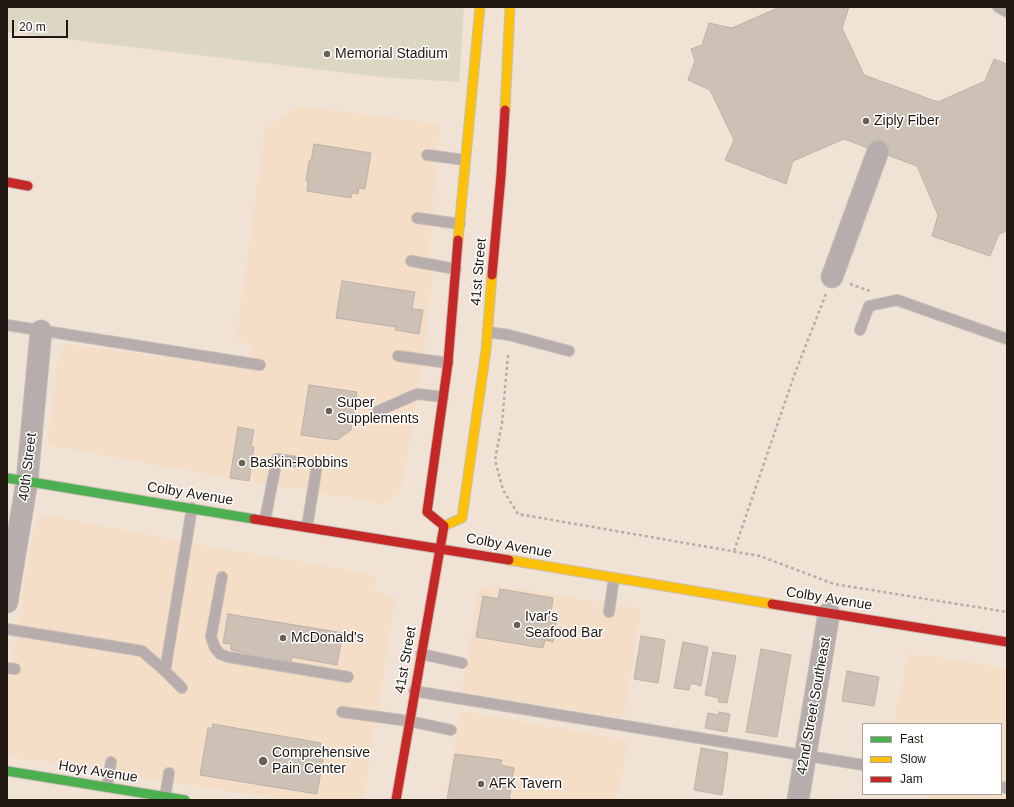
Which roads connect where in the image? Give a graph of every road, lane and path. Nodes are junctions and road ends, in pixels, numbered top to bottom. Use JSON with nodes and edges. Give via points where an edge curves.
{"nodes":[{"id":1,"x":480,"y":7,"type":"edge"},
{"id":2,"x":510,"y":7,"type":"edge"},
{"id":3,"x":998,"y":7,"type":"edge"},
{"id":4,"x":1007,"y":12,"type":"edge"},
{"id":5,"x":878,"y":151,"type":"dead end"},
{"id":6,"x":427,"y":155,"type":"dead end"},
{"id":7,"x":465,"y":160,"type":"junction"},
{"id":8,"x":7,"y":182,"type":"edge"},
{"id":9,"x":28,"y":186,"type":"dead end"},
{"id":10,"x":417,"y":218,"type":"dead end"},
{"id":11,"x":460,"y":224,"type":"junction"},
{"id":12,"x":410,"y":262,"type":"dead end"},
{"id":13,"x":456,"y":269,"type":"junction"},
{"id":14,"x":832,"y":277,"type":"junction"},
{"id":15,"x":897,"y":300,"type":"junction"},
{"id":16,"x":7,"y":325,"type":"edge"},
{"id":17,"x":860,"y":330,"type":"dead end"},
{"id":18,"x":41,"y":331,"type":"junction"},
{"id":19,"x":488,"y":332,"type":"junction"},
{"id":20,"x":1007,"y":339,"type":"edge"},
{"id":21,"x":569,"y":351,"type":"dead end"},
{"id":22,"x":398,"y":356,"type":"dead end"},
{"id":23,"x":448,"y":363,"type":"junction"},
{"id":24,"x":260,"y":365,"type":"dead end"},
{"id":25,"x":443,"y":397,"type":"junction"},
{"id":26,"x":378,"y":411,"type":"dead end"},
{"id":27,"x":298,"y":462,"type":"dead end"},
{"id":28,"x":317,"y":465,"type":"dead end"},
{"id":29,"x":7,"y":478,"type":"edge"},
{"id":30,"x":27,"y":481,"type":"junction"},
{"id":31,"x":192,"y":508,"type":"junction"},
{"id":32,"x":518,"y":514,"type":"dead end"},
{"id":33,"x":265,"y":520,"type":"junction"},
{"id":34,"x":444,"y":526,"type":"junction"},
{"id":35,"x":307,"y":528,"type":"junction"},
{"id":36,"x":439,"y":548,"type":"junction"},
{"id":37,"x":734,"y":551,"type":"junction"},
{"id":38,"x":222,"y":577,"type":"dead end"},
{"id":39,"x":614,"y":578,"type":"junction"},
{"id":40,"x":7,"y":602,"type":"edge"},
{"id":41,"x":609,"y":612,"type":"dead end"},
{"id":42,"x":1007,"y":612,"type":"edge"},
{"id":43,"x":830,"y":613,"type":"junction"},
{"id":44,"x":7,"y":629,"type":"edge"},
{"id":45,"x":1007,"y":642,"type":"edge"},
{"id":46,"x":421,"y":654,"type":"junction"},
{"id":47,"x":462,"y":663,"type":"dead end"},
{"id":48,"x":165,"y":671,"type":"junction"},
{"id":49,"x":348,"y":677,"type":"dead end"},
{"id":50,"x":182,"y":688,"type":"dead end"},
{"id":51,"x":414,"y":691,"type":"junction"},
{"id":52,"x":342,"y":712,"type":"dead end"},
{"id":53,"x":409,"y":721,"type":"junction"},
{"id":54,"x":451,"y":730,"type":"dead end"},
{"id":55,"x":805,"y":755,"type":"junction"},
{"id":56,"x":111,"y":762,"type":"dead end"},
{"id":57,"x":862,"y":764,"type":"edge"},
{"id":58,"x":7,"y":771,"type":"edge"},
{"id":59,"x":169,"y":773,"type":"dead end"},
{"id":60,"x":107,"y":787,"type":"junction"},
{"id":61,"x":165,"y":797,"type":"junction"},
{"id":62,"x":185,"y":800,"type":"edge"},
{"id":63,"x":396,"y":800,"type":"edge"},
{"id":64,"x":798,"y":800,"type":"edge"}],
"edges":[{"from":1,"to":7,"type":"main road","name":"41st Street"},
{"from":2,"to":19,"type":"main road","name":"41st Street","via":[[501,176]]},
{"from":3,"to":4,"type":"lane"},
{"from":5,"to":14,"type":"street"},
{"from":6,"to":7,"type":"lane"},
{"from":7,"to":11,"type":"main road","name":"41st Street"},
{"from":8,"to":9,"type":"main road"},
{"from":10,"to":11,"type":"lane"},
{"from":11,"to":13,"type":"main road","name":"41st Street"},
{"from":12,"to":13,"type":"lane"},
{"from":13,"to":23,"type":"main road","name":"41st Street"},
{"from":14,"to":15,"type":"path"},
{"from":14,"to":37,"type":"path","via":[[795,373]]},
{"from":15,"to":17,"type":"lane","via":[[868,306]]},
{"from":15,"to":20,"type":"lane"},
{"from":16,"to":18,"type":"lane"},
{"from":18,"to":24,"type":"lane"},
{"from":18,"to":30,"type":"street","name":"40th Street"},
{"from":19,"to":21,"type":"lane"},
{"from":19,"to":34,"type":"main road","name":"41st Street","via":[[462,518]]},
{"from":22,"to":23,"type":"lane"},
{"from":23,"to":25,"type":"main road","name":"41st Street"},
{"from":25,"to":26,"type":"lane","via":[[417,394]]},
{"from":25,"to":34,"type":"main road","name":"41st Street","via":[[427,512]]},
{"from":27,"to":33,"type":"lane","via":[[277,459]]},
{"from":28,"to":35,"type":"lane"},
{"from":29,"to":30,"type":"main road","name":"Colby Avenue"},
{"from":30,"to":31,"type":"main road","name":"Colby Avenue"},
{"from":30,"to":40,"type":"street","name":"40th Street"},
{"from":31,"to":33,"type":"main road","name":"Colby Avenue"},
{"from":31,"to":48,"type":"lane"},
{"from":32,"to":37,"type":"path"},
{"from":33,"to":35,"type":"main road","name":"Colby Avenue"},
{"from":34,"to":36,"type":"main road","name":"41st Street"},
{"from":35,"to":36,"type":"main road","name":"Colby Avenue"},
{"from":36,"to":39,"type":"main road","name":"Colby Avenue"},
{"from":36,"to":46,"type":"main road","name":"41st Street"},
{"from":37,"to":42,"type":"path","via":[[760,556],[834,584]]},
{"from":38,"to":49,"type":"lane","via":[[211,637],[220,654]]},
{"from":39,"to":41,"type":"lane"},
{"from":39,"to":43,"type":"main road","name":"Colby Avenue"},
{"from":43,"to":45,"type":"main road","name":"Colby Avenue"},
{"from":43,"to":55,"type":"street","name":"42nd Street Southeast"},
{"from":44,"to":48,"type":"lane","via":[[142,651]]},
{"from":46,"to":47,"type":"lane"},
{"from":46,"to":51,"type":"main road","name":"41st Street"},
{"from":48,"to":50,"type":"lane"},
{"from":51,"to":53,"type":"main road","name":"41st Street"},
{"from":51,"to":55,"type":"lane"},
{"from":52,"to":53,"type":"lane"},
{"from":53,"to":54,"type":"lane"},
{"from":53,"to":63,"type":"main road","name":"41st Street"},
{"from":55,"to":57,"type":"lane"},
{"from":55,"to":64,"type":"street","name":"42nd Street Southeast"},
{"from":56,"to":60,"type":"lane"},
{"from":58,"to":60,"type":"main road","name":"Hoyt Avenue"},
{"from":59,"to":61,"type":"lane"},
{"from":60,"to":61,"type":"main road","name":"Hoyt Avenue"},
{"from":61,"to":62,"type":"main road","name":"Hoyt Avenue"}]}
